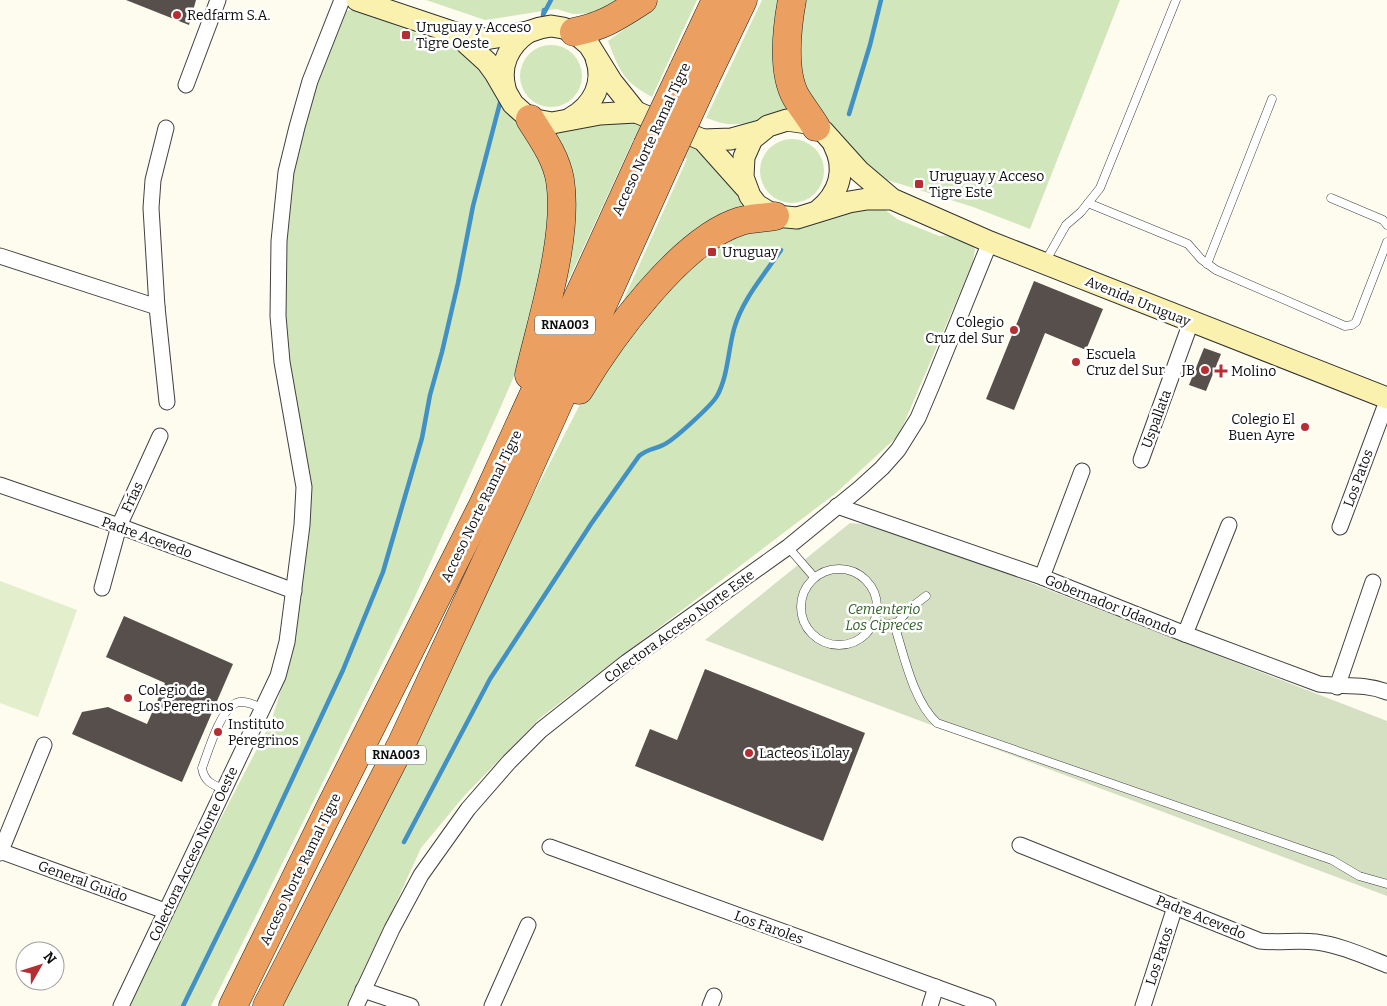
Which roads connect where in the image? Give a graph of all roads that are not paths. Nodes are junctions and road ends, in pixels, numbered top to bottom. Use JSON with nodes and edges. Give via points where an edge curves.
{"nodes":[{"id":1,"x":218,"y":0,"type":"edge"},
{"id":2,"x":342,"y":0,"type":"edge"},
{"id":3,"x":358,"y":0,"type":"edge"},
{"id":4,"x":643,"y":0,"type":"edge"},
{"id":5,"x":716,"y":0,"type":"edge"},
{"id":6,"x":743,"y":0,"type":"edge"},
{"id":7,"x":792,"y":0,"type":"edge"},
{"id":8,"x":1176,"y":0,"type":"edge"},
{"id":9,"x":528,"y":32,"type":"junction"},
{"id":10,"x":574,"y":32,"type":"junction"},
{"id":11,"x":455,"y":34,"type":"junction"},
{"id":12,"x":594,"y":53,"type":"junction"},
{"id":13,"x":694,"y":75,"type":"junction"},
{"id":14,"x":186,"y":86,"type":"dead end"},
{"id":15,"x":508,"y":96,"type":"junction"},
{"id":16,"x":1272,"y":99,"type":"dead end"},
{"id":17,"x":636,"y":112,"type":"junction"},
{"id":18,"x":530,"y":119,"type":"junction"},
{"id":19,"x":561,"y":122,"type":"junction"},
{"id":20,"x":166,"y":128,"type":"dead end"},
{"id":21,"x":760,"y":131,"type":"junction"},
{"id":22,"x":824,"y":135,"type":"junction"},
{"id":23,"x":703,"y":140,"type":"junction"},
{"id":24,"x":658,"y":151,"type":"junction"},
{"id":25,"x":745,"y":187,"type":"junction"},
{"id":26,"x":1331,"y":198,"type":"dead end"},
{"id":27,"x":892,"y":199,"type":"junction"},
{"id":28,"x":1088,"y":204,"type":"junction"},
{"id":29,"x":818,"y":211,"type":"junction"},
{"id":30,"x":775,"y":216,"type":"junction"},
{"id":31,"x":1387,"y":225,"type":"edge"},
{"id":32,"x":990,"y":242,"type":"junction"},
{"id":33,"x":1387,"y":242,"type":"edge"},
{"id":34,"x":0,"y":256,"type":"edge"},
{"id":35,"x":1044,"y":264,"type":"junction"},
{"id":36,"x":1207,"y":264,"type":"junction"},
{"id":37,"x":157,"y":307,"type":"junction"},
{"id":38,"x":1192,"y":322,"type":"junction"},
{"id":39,"x":1387,"y":399,"type":"edge"},
{"id":40,"x":167,"y":402,"type":"dead end"},
{"id":41,"x":160,"y":436,"type":"dead end"},
{"id":42,"x":1141,"y":460,"type":"dead end"},
{"id":43,"x":1082,"y":471,"type":"dead end"},
{"id":44,"x":0,"y":485,"type":"edge"},
{"id":45,"x":515,"y":499,"type":"junction"},
{"id":46,"x":484,"y":503,"type":"junction"},
{"id":47,"x":837,"y":506,"type":"junction"},
{"id":48,"x":1229,"y":525,"type":"dead end"},
{"id":49,"x":119,"y":526,"type":"junction"},
{"id":50,"x":1340,"y":527,"type":"dead end"},
{"id":51,"x":788,"y":547,"type":"junction"},
{"id":52,"x":814,"y":577,"type":"junction"},
{"id":53,"x":1042,"y":577,"type":"junction"},
{"id":54,"x":1373,"y":582,"type":"dead end"},
{"id":55,"x":102,"y":588,"type":"dead end"},
{"id":56,"x":294,"y":591,"type":"junction"},
{"id":57,"x":926,"y":596,"type":"dead end"},
{"id":58,"x":874,"y":622,"type":"junction"},
{"id":59,"x":894,"y":624,"type":"junction"},
{"id":60,"x":1185,"y":634,"type":"junction"},
{"id":61,"x":1337,"y":686,"type":"junction"},
{"id":62,"x":1387,"y":692,"type":"edge"},
{"id":63,"x":263,"y":708,"type":"junction"},
{"id":64,"x":44,"y":745,"type":"dead end"},
{"id":65,"x":224,"y":789,"type":"junction"},
{"id":66,"x":1020,"y":845,"type":"dead end"},
{"id":67,"x":550,"y":847,"type":"dead end"},
{"id":68,"x":0,"y":852,"type":"edge"},
{"id":69,"x":1387,"y":884,"type":"edge"},
{"id":70,"x":1174,"y":907,"type":"junction"},
{"id":71,"x":165,"y":911,"type":"junction"},
{"id":72,"x":528,"y":925,"type":"dead end"},
{"id":73,"x":1387,"y":965,"type":"edge"},
{"id":74,"x":936,"y":987,"type":"junction"},
{"id":75,"x":364,"y":990,"type":"junction"},
{"id":76,"x":121,"y":1006,"type":"edge"},
{"id":77,"x":233,"y":1006,"type":"edge"},
{"id":78,"x":267,"y":1006,"type":"edge"},
{"id":79,"x":356,"y":1006,"type":"edge"},
{"id":80,"x":411,"y":1006,"type":"edge"},
{"id":81,"x":492,"y":1006,"type":"edge"},
{"id":82,"x":930,"y":1006,"type":"edge"},
{"id":83,"x":988,"y":1006,"type":"edge"},
{"id":84,"x":1143,"y":1006,"type":"edge"}],
"edges":[{"from":1,"to":14,"type":"street"},
{"from":2,"to":56,"type":"street","name":"Colectora Acceso Norte Oeste","via":[[310,82],[297,127],[286,172],[279,241],[278,316],[282,362],[304,487]]},
{"from":3,"to":11,"type":"main road"},
{"from":4,"to":10,"type":"highway","via":[[608,23]]},
{"from":5,"to":13,"type":"highway","name":"Acceso Norte Ramal Tigre","number":"RNA003"},
{"from":6,"to":13,"type":"highway","name":"Acceso Norte Ramal Tigre","number":"RNA003"},
{"from":7,"to":22,"type":"highway","via":[[787,45],[789,77],[796,96]]},
{"from":8,"to":28,"type":"lane","via":[[1100,188]]},
{"from":9,"to":10,"type":"main road","via":[[551,26]]},
{"from":9,"to":11,"type":"main road","via":[[485,39]]},
{"from":9,"to":15,"type":"main road","via":[[512,45],[507,54],[503,75]]},
{"from":10,"to":12,"type":"main road"},
{"from":11,"to":15,"type":"main road","via":[[487,62]]},
{"from":12,"to":17,"type":"main road"},
{"from":12,"to":19,"type":"main road","via":[[599,82],[592,100],[579,114]]},
{"from":13,"to":24,"type":"highway","name":"Acceso Norte Ramal Tigre","number":"RNA003","bridge":true},
{"from":15,"to":18,"type":"main road"},
{"from":16,"to":36,"type":"lane"},
{"from":17,"to":19,"type":"main road","via":[[600,114]]},
{"from":17,"to":23,"type":"main road"},
{"from":18,"to":19,"type":"main road"},
{"from":18,"to":46,"type":"highway","via":[[553,157],[560,180],[558,246],[523,402]]},
{"from":20,"to":37,"type":"street","via":[[153,180],[151,208]]},
{"from":21,"to":22,"type":"main road","via":[[787,120],[802,121]]},
{"from":21,"to":23,"type":"main road","via":[[732,139]]},
{"from":21,"to":25,"type":"main road","via":[[752,138],[744,157],[742,177]]},
{"from":22,"to":27,"type":"main road","name":"Avenida Uruguay"},
{"from":22,"to":29,"type":"main road","via":[[838,152],[841,174],[827,204]]},
{"from":23,"to":25,"type":"main road"},
{"from":24,"to":45,"type":"highway","name":"Acceso Norte Ramal Tigre","number":"RNA003"},
{"from":24,"to":46,"type":"highway","name":"Acceso Norte Ramal Tigre","number":"RNA003"},
{"from":25,"to":30,"type":"main road","via":[[757,205]]},
{"from":26,"to":31,"type":"lane","via":[[1383,220]]},
{"from":27,"to":29,"type":"main road","name":"Avenida Uruguay","via":[[867,199]]},
{"from":27,"to":32,"type":"main road","name":"Avenida Uruguay"},
{"from":28,"to":35,"type":"lane","via":[[1066,225]]},
{"from":28,"to":36,"type":"lane","via":[[1188,244]]},
{"from":29,"to":30,"type":"main road","name":"Avenida Uruguay","via":[[797,218]]},
{"from":30,"to":45,"type":"highway","via":[[741,221],[725,228],[704,240],[672,268],[622,327],[589,373]]},
{"from":32,"to":35,"type":"main road","name":"Avenida Uruguay"},
{"from":32,"to":47,"type":"street","name":"Colectora Acceso Norte Este","via":[[911,430],[882,468]]},
{"from":33,"to":36,"type":"lane","via":[[1356,322],[1345,326]]},
{"from":34,"to":37,"type":"street"},
{"from":35,"to":38,"type":"main road","name":"Avenida Uruguay"},
{"from":37,"to":40,"type":"street"},
{"from":38,"to":39,"type":"main road","name":"Avenida Uruguay"},
{"from":38,"to":42,"type":"street","name":"Uspallata"},
{"from":39,"to":50,"type":"street","name":"Los Patos"},
{"from":41,"to":49,"type":"street","name":"Frías"},
{"from":43,"to":53,"type":"street"},
{"from":44,"to":49,"type":"street","name":"Padre Acevedo"},
{"from":45,"to":78,"type":"highway","name":"Acceso Norte Ramal Tigre","number":"RNA003","via":[[402,743]]},
{"from":46,"to":77,"type":"highway","name":"Acceso Norte Ramal Tigre","number":"RNA003"},
{"from":47,"to":51,"type":"street","name":"Colectora Acceso Norte Este"},
{"from":47,"to":53,"type":"street","name":"Gobernador Udaondo"},
{"from":48,"to":60,"type":"street"},
{"from":49,"to":55,"type":"street","name":"Frías"},
{"from":49,"to":56,"type":"street","name":"Padre Acevedo"},
{"from":51,"to":52,"type":"lane"},
{"from":51,"to":75,"type":"street","name":"Colectora Acceso Norte Este","via":[[627,662],[541,730],[509,762],[468,809],[421,875]]},
{"from":52,"to":58,"type":"lane","via":[[838,568],[862,576],[876,597]]},
{"from":52,"to":58,"type":"lane","via":[[805,588],[801,601],[802,615],[816,637],[842,645],[856,641]]},
{"from":53,"to":60,"type":"street","name":"Gobernador Udaondo"},
{"from":54,"to":61,"type":"street"},
{"from":56,"to":63,"type":"street","name":"Colectora Acceso Norte Oeste","via":[[287,642],[278,676]]},
{"from":57,"to":59,"type":"lane"},
{"from":58,"to":59,"type":"lane"},
{"from":59,"to":69,"type":"lane","via":[[916,691],[929,716],[937,723],[1323,856],[1359,876]]},
{"from":60,"to":61,"type":"street","name":"Gobernador Udaondo","via":[[1319,684]]},
{"from":61,"to":62,"type":"street","name":"Gobernador Udaondo","via":[[1357,685]]},
{"from":63,"to":65,"type":"street","name":"Colectora Acceso Norte Oeste"},
{"from":63,"to":65,"type":"lane","via":[[236,702],[222,718],[202,768],[209,784]]},
{"from":64,"to":68,"type":"street"},
{"from":65,"to":71,"type":"street","name":"Colectora Acceso Norte Oeste"},
{"from":66,"to":70,"type":"street","name":"Padre Acevedo"},
{"from":67,"to":74,"type":"street","name":"Los Faroles"},
{"from":68,"to":71,"type":"street","name":"General Guido"},
{"from":70,"to":73,"type":"street","name":"Padre Acevedo","via":[[1260,941],[1315,942]]},
{"from":70,"to":84,"type":"street","name":"Los Patos"},
{"from":71,"to":76,"type":"street","name":"Colectora Acceso Norte Oeste"},
{"from":72,"to":81,"type":"street"},
{"from":74,"to":82,"type":"street"},
{"from":74,"to":83,"type":"street","name":"Los Faroles"},
{"from":75,"to":79,"type":"street","name":"Colectora Acceso Norte Este"},
{"from":75,"to":80,"type":"street"}]}
